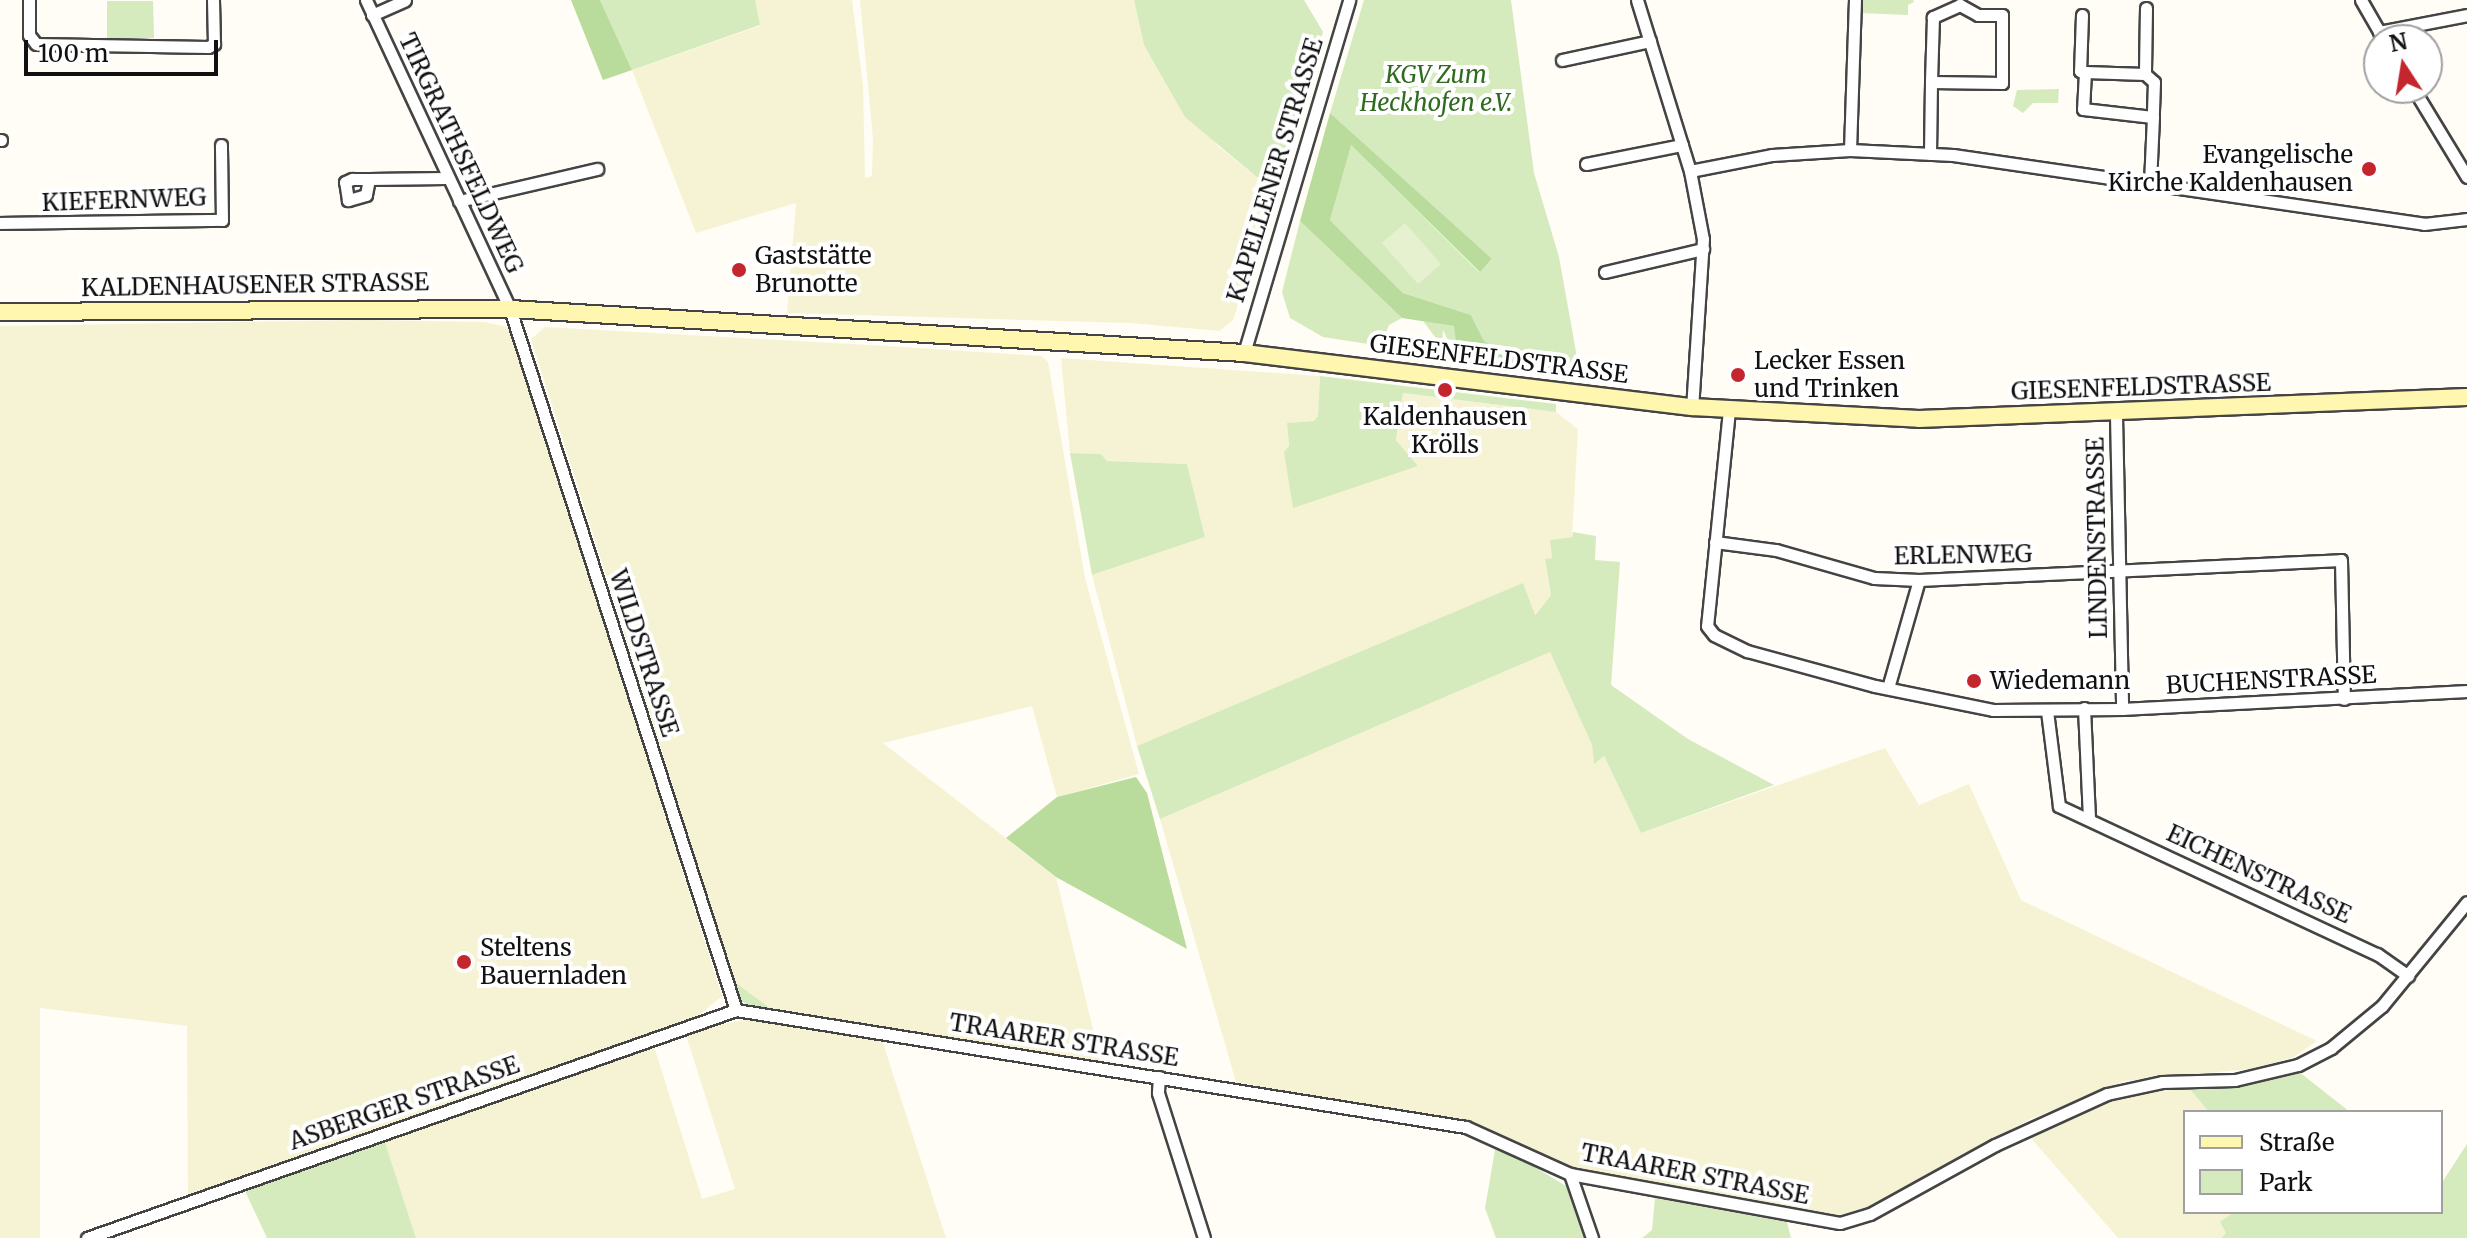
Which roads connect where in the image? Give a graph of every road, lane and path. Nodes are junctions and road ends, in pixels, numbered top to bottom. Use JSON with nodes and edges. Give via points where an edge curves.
{"nodes":[{"id":1,"x":29,"y":0,"type":"edge"},
{"id":2,"x":213,"y":0,"type":"edge"},
{"id":3,"x":366,"y":0,"type":"edge"},
{"id":4,"x":405,"y":0,"type":"edge"},
{"id":5,"x":1349,"y":0,"type":"edge"},
{"id":6,"x":1637,"y":0,"type":"edge"},
{"id":7,"x":1855,"y":0,"type":"edge"},
{"id":8,"x":2361,"y":0,"type":"edge"},
{"id":9,"x":2146,"y":8,"type":"dead end"},
{"id":10,"x":372,"y":15,"type":"junction"},
{"id":11,"x":2082,"y":15,"type":"dead end"},
{"id":12,"x":2467,"y":15,"type":"edge"},
{"id":13,"x":2374,"y":24,"type":"edge"},
{"id":14,"x":2430,"y":24,"type":"edge"},
{"id":15,"x":1650,"y":41,"type":"junction"},
{"id":16,"x":1562,"y":60,"type":"dead end"},
{"id":17,"x":2085,"y":72,"type":"junction"},
{"id":18,"x":2145,"y":74,"type":"junction"},
{"id":19,"x":1931,"y":82,"type":"junction"},
{"id":20,"x":2423,"y":104,"type":"edge"},
{"id":21,"x":2153,"y":117,"type":"junction"},
{"id":22,"x":221,"y":145,"type":"dead end"},
{"id":23,"x":1682,"y":145,"type":"junction"},
{"id":24,"x":1850,"y":150,"type":"junction"},
{"id":25,"x":1930,"y":154,"type":"junction"},
{"id":26,"x":1586,"y":164,"type":"dead end"},
{"id":27,"x":597,"y":169,"type":"dead end"},
{"id":28,"x":1690,"y":171,"type":"junction"},
{"id":29,"x":2467,"y":177,"type":"edge"},
{"id":30,"x":446,"y":178,"type":"junction"},
{"id":31,"x":369,"y":179,"type":"dead end"},
{"id":32,"x":2150,"y":184,"type":"junction"},
{"id":33,"x":459,"y":201,"type":"junction"},
{"id":34,"x":2467,"y":219,"type":"edge"},
{"id":35,"x":0,"y":223,"type":"edge"},
{"id":36,"x":1703,"y":249,"type":"junction"},
{"id":37,"x":1605,"y":272,"type":"dead end"},
{"id":38,"x":518,"y":310,"type":"junction"},
{"id":39,"x":0,"y":312,"type":"edge"},
{"id":40,"x":1244,"y":353,"type":"junction"},
{"id":41,"x":2467,"y":397,"type":"edge"},
{"id":42,"x":1692,"y":407,"type":"junction"},
{"id":43,"x":1729,"y":410,"type":"junction"},
{"id":44,"x":2116,"y":415,"type":"junction"},
{"id":45,"x":1715,"y":542,"type":"junction"},
{"id":46,"x":2119,"y":572,"type":"junction"},
{"id":47,"x":1919,"y":580,"type":"junction"},
{"id":48,"x":1888,"y":688,"type":"junction"},
{"id":49,"x":2467,"y":691,"type":"edge"},
{"id":50,"x":2344,"y":699,"type":"junction"},
{"id":51,"x":2084,"y":708,"type":"junction"},
{"id":52,"x":2122,"y":709,"type":"junction"},
{"id":53,"x":2047,"y":711,"type":"junction"},
{"id":54,"x":2089,"y":818,"type":"junction"},
{"id":55,"x":2467,"y":902,"type":"edge"},
{"id":56,"x":2408,"y":976,"type":"junction"},
{"id":57,"x":736,"y":1010,"type":"junction"},
{"id":58,"x":1159,"y":1077,"type":"junction"},
{"id":59,"x":1570,"y":1174,"type":"junction"},
{"id":60,"x":87,"y":1238,"type":"edge"},
{"id":61,"x":1204,"y":1238,"type":"edge"},
{"id":62,"x":1592,"y":1238,"type":"edge"}],
"edges":[{"from":1,"to":2,"type":"street","via":[[29,35],[36,44],[214,44]]},
{"from":3,"to":10,"type":"street","name":"TIRGRATHSFELDWEG"},
{"from":4,"to":10,"type":"street","name":"TIRGRATHSFELDWEG"},
{"from":5,"to":40,"type":"street","name":"KAPELLENER STRASSE"},
{"from":6,"to":15,"type":"street"},
{"from":7,"to":24,"type":"street"},
{"from":8,"to":13,"type":"street"},
{"from":9,"to":18,"type":"street"},
{"from":10,"to":30,"type":"street","name":"TIRGRATHSFELDWEG"},
{"from":11,"to":17,"type":"street","via":[[2080,71]]},
{"from":12,"to":14,"type":"street"},
{"from":15,"to":16,"type":"street"},
{"from":15,"to":23,"type":"street"},
{"from":17,"to":18,"type":"street"},
{"from":17,"to":21,"type":"street","via":[[2083,109]]},
{"from":18,"to":21,"type":"street","via":[[2154,82]]},
{"from":19,"to":19,"type":"street","via":[[2002,83],[2002,15],[1978,15],[1960,5],[1933,17]]},
{"from":19,"to":25,"type":"street"},
{"from":20,"to":29,"type":"street"},
{"from":21,"to":32,"type":"street"},
{"from":22,"to":35,"type":"street","name":"KIEFERNWEG","via":[[222,220]]},
{"from":23,"to":26,"type":"street"},
{"from":23,"to":28,"type":"street"},
{"from":24,"to":25,"type":"street"},
{"from":24,"to":28,"type":"street","via":[[1772,155]]},
{"from":25,"to":32,"type":"street"},
{"from":27,"to":33,"type":"street"},
{"from":28,"to":36,"type":"street"},
{"from":30,"to":31,"type":"street"},
{"from":30,"to":33,"type":"street","name":"TIRGRATHSFELDWEG"},
{"from":32,"to":34,"type":"street","via":[[2424,224]]},
{"from":33,"to":38,"type":"street","name":"TIRGRATHSFELDWEG"},
{"from":36,"to":37,"type":"street"},
{"from":36,"to":42,"type":"street"},
{"from":38,"to":39,"type":"main road","name":"KALDENHAUSENER STRASSE"},
{"from":38,"to":40,"type":"main road","name":"GIESENFELDSTRASSE"},
{"from":38,"to":57,"type":"street","name":"WILDSTRASSE"},
{"from":40,"to":42,"type":"main road","name":"GIESENFELDSTRASSE"},
{"from":41,"to":44,"type":"main road","name":"GIESENFELDSTRASSE"},
{"from":42,"to":43,"type":"main road","name":"GIESENFELDSTRASSE"},
{"from":43,"to":44,"type":"main road","name":"GIESENFELDSTRASSE","via":[[1919,419]]},
{"from":43,"to":45,"type":"street","name":"BUCHENSTRASSE"},
{"from":44,"to":46,"type":"street","name":"LINDENSTRASSE"},
{"from":45,"to":47,"type":"street","name":"ERLENWEG","via":[[1776,550],[1874,578]]},
{"from":45,"to":48,"type":"street","name":"BUCHENSTRASSE","via":[[1706,610],[1714,635],[1747,651]]},
{"from":46,"to":47,"type":"street","name":"ERLENWEG"},
{"from":46,"to":50,"type":"street","name":"ERLENWEG","via":[[2341,560]]},
{"from":46,"to":52,"type":"street","name":"LINDENSTRASSE"},
{"from":47,"to":48,"type":"street"},
{"from":48,"to":53,"type":"street","name":"BUCHENSTRASSE","via":[[1993,710]]},
{"from":49,"to":50,"type":"street","name":"BUCHENSTRASSE"},
{"from":50,"to":52,"type":"street","name":"BUCHENSTRASSE"},
{"from":51,"to":52,"type":"street","name":"BUCHENSTRASSE"},
{"from":51,"to":53,"type":"street","name":"BUCHENSTRASSE"},
{"from":51,"to":54,"type":"street"},
{"from":53,"to":54,"type":"street","name":"EICHENSTRASSE","via":[[2059,806]]},
{"from":54,"to":56,"type":"street","name":"EICHENSTRASSE","via":[[2377,954]]},
{"from":55,"to":56,"type":"street","name":"TRAARER STRASSE"},
{"from":56,"to":59,"type":"street","name":"TRAARER STRASSE","via":[[2355,1030],[2298,1065],[2235,1080],[2162,1082],[2107,1094],[1995,1145],[1870,1214],[1840,1223]]},
{"from":57,"to":58,"type":"street","name":"TRAARER STRASSE"},
{"from":57,"to":60,"type":"street","name":"ASBERGER STRASSE"},
{"from":58,"to":59,"type":"street","name":"TRAARER STRASSE","via":[[1466,1127]]},
{"from":58,"to":61,"type":"street","via":[[1158,1093]]},
{"from":59,"to":62,"type":"street"}]}
